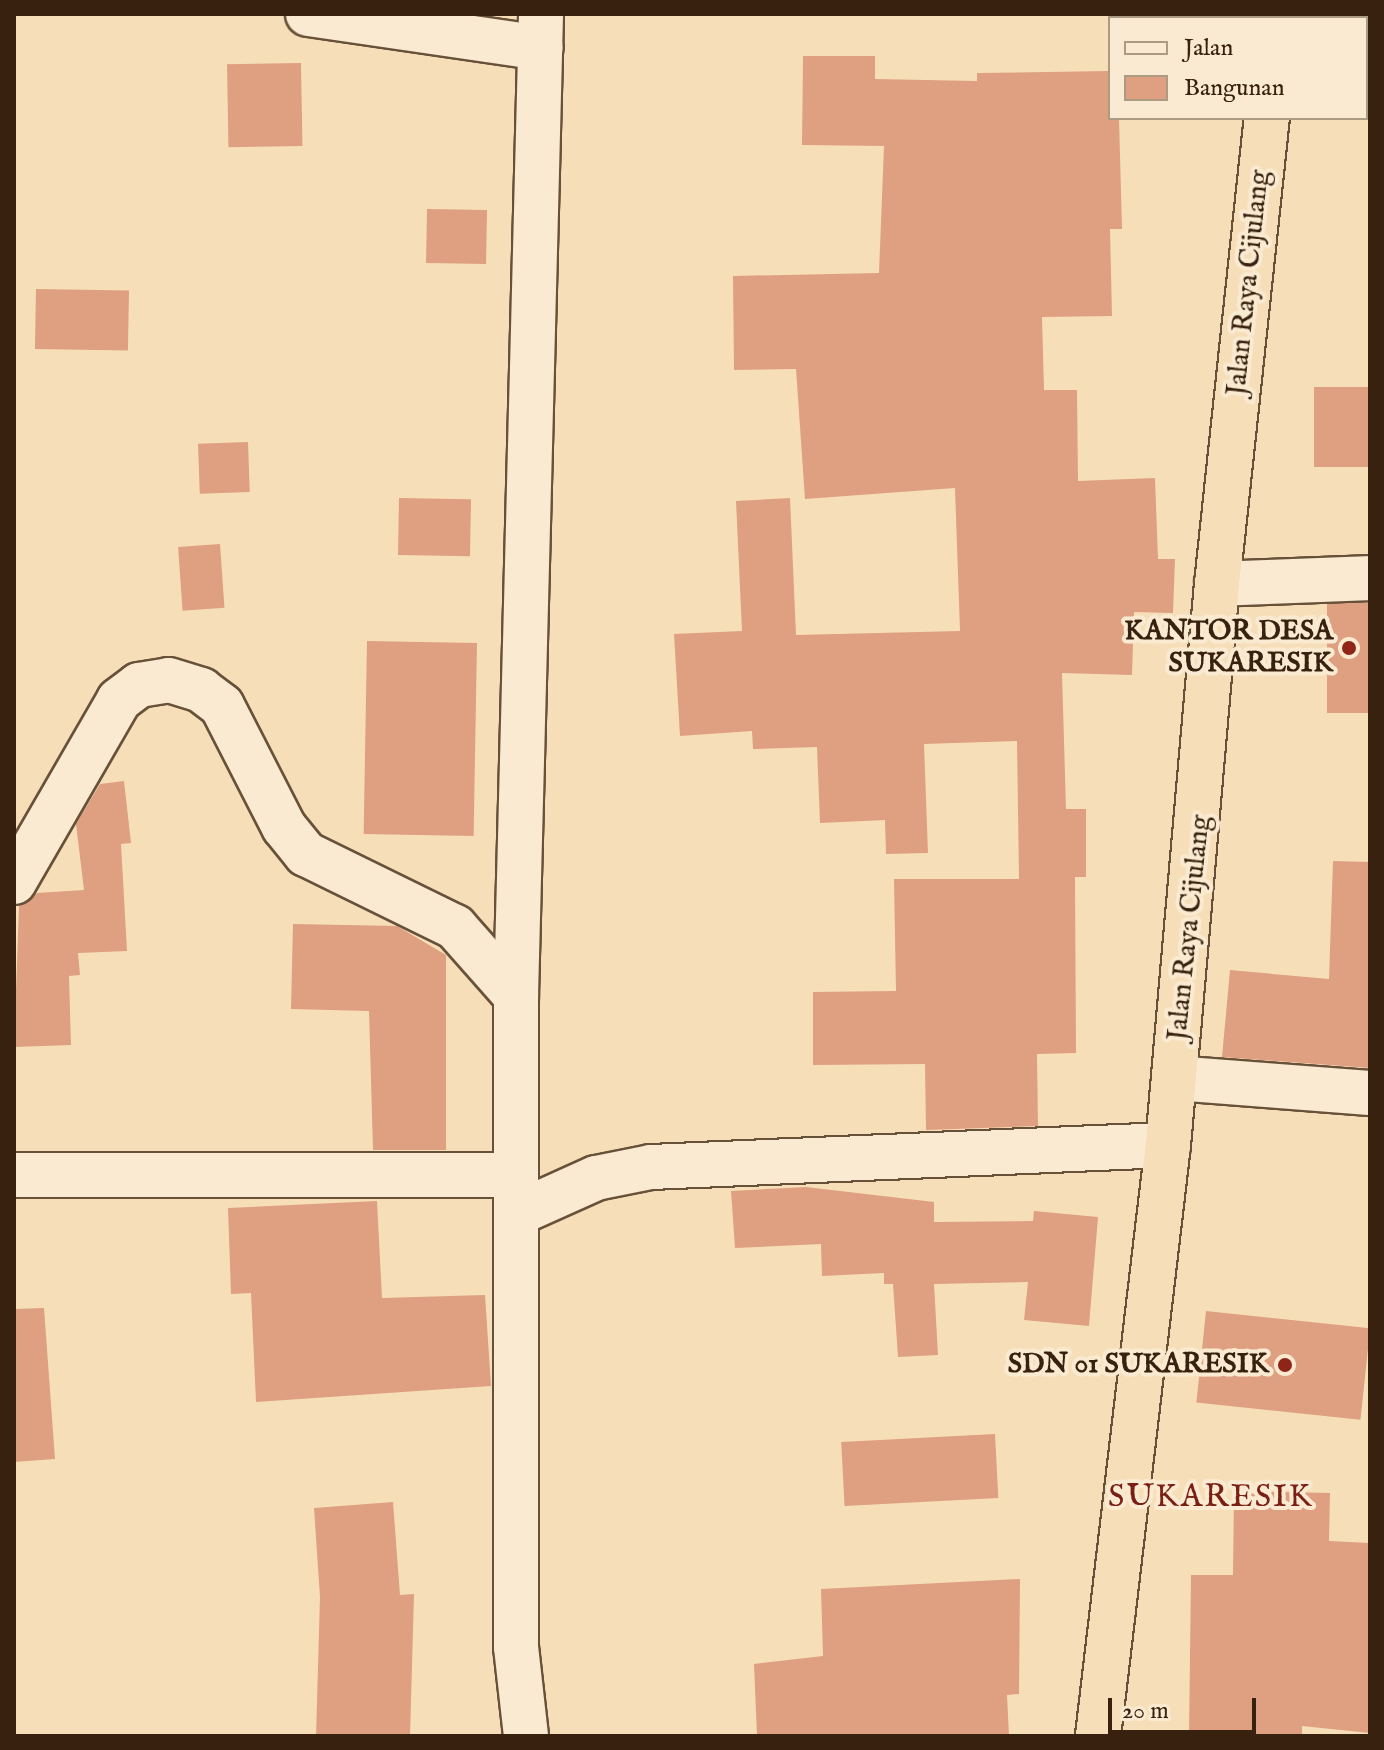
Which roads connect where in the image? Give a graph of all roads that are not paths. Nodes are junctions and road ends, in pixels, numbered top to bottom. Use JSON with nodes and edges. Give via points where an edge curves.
{"nodes":[{"id":1,"x":308,"y":14,"type":"edge"},
{"id":2,"x":541,"y":31,"type":"edge"},
{"id":3,"x":1267,"y":120,"type":"edge"},
{"id":4,"x":1370,"y":578,"type":"edge"},
{"id":5,"x":1217,"y":584,"type":"junction"},
{"id":6,"x":14,"y":882,"type":"edge"},
{"id":7,"x":516,"y":996,"type":"junction"},
{"id":8,"x":1175,"y":1078,"type":"junction"},
{"id":9,"x":1370,"y":1093,"type":"edge"},
{"id":10,"x":1168,"y":1145,"type":"junction"},
{"id":11,"x":14,"y":1175,"type":"edge"},
{"id":12,"x":516,"y":1194,"type":"junction"},
{"id":13,"x":526,"y":1736,"type":"edge"},
{"id":14,"x":1098,"y":1736,"type":"edge"}],
"edges":[{"from":1,"to":2,"type":"street"},
{"from":2,"to":7,"type":"street"},
{"from":3,"to":5,"type":"highway","name":"Jalan Raya Cijulang"},
{"from":4,"to":5,"type":"street"},
{"from":5,"to":8,"type":"highway","name":"Jalan Raya Cijulang"},
{"from":6,"to":7,"type":"street","via":[[119,700],[139,685],[169,680],[201,690],[222,706],[284,827],[306,854],[455,927]]},
{"from":7,"to":12,"type":"street"},
{"from":8,"to":9,"type":"street"},
{"from":8,"to":10,"type":"highway","name":"Jalan Raya Cijulang"},
{"from":10,"to":12,"type":"street","via":[[651,1167]]},
{"from":10,"to":14,"type":"highway","name":"Jalan Raya Cijulang"},
{"from":11,"to":12,"type":"street"},
{"from":12,"to":13,"type":"street","via":[[516,1647]]}]}
